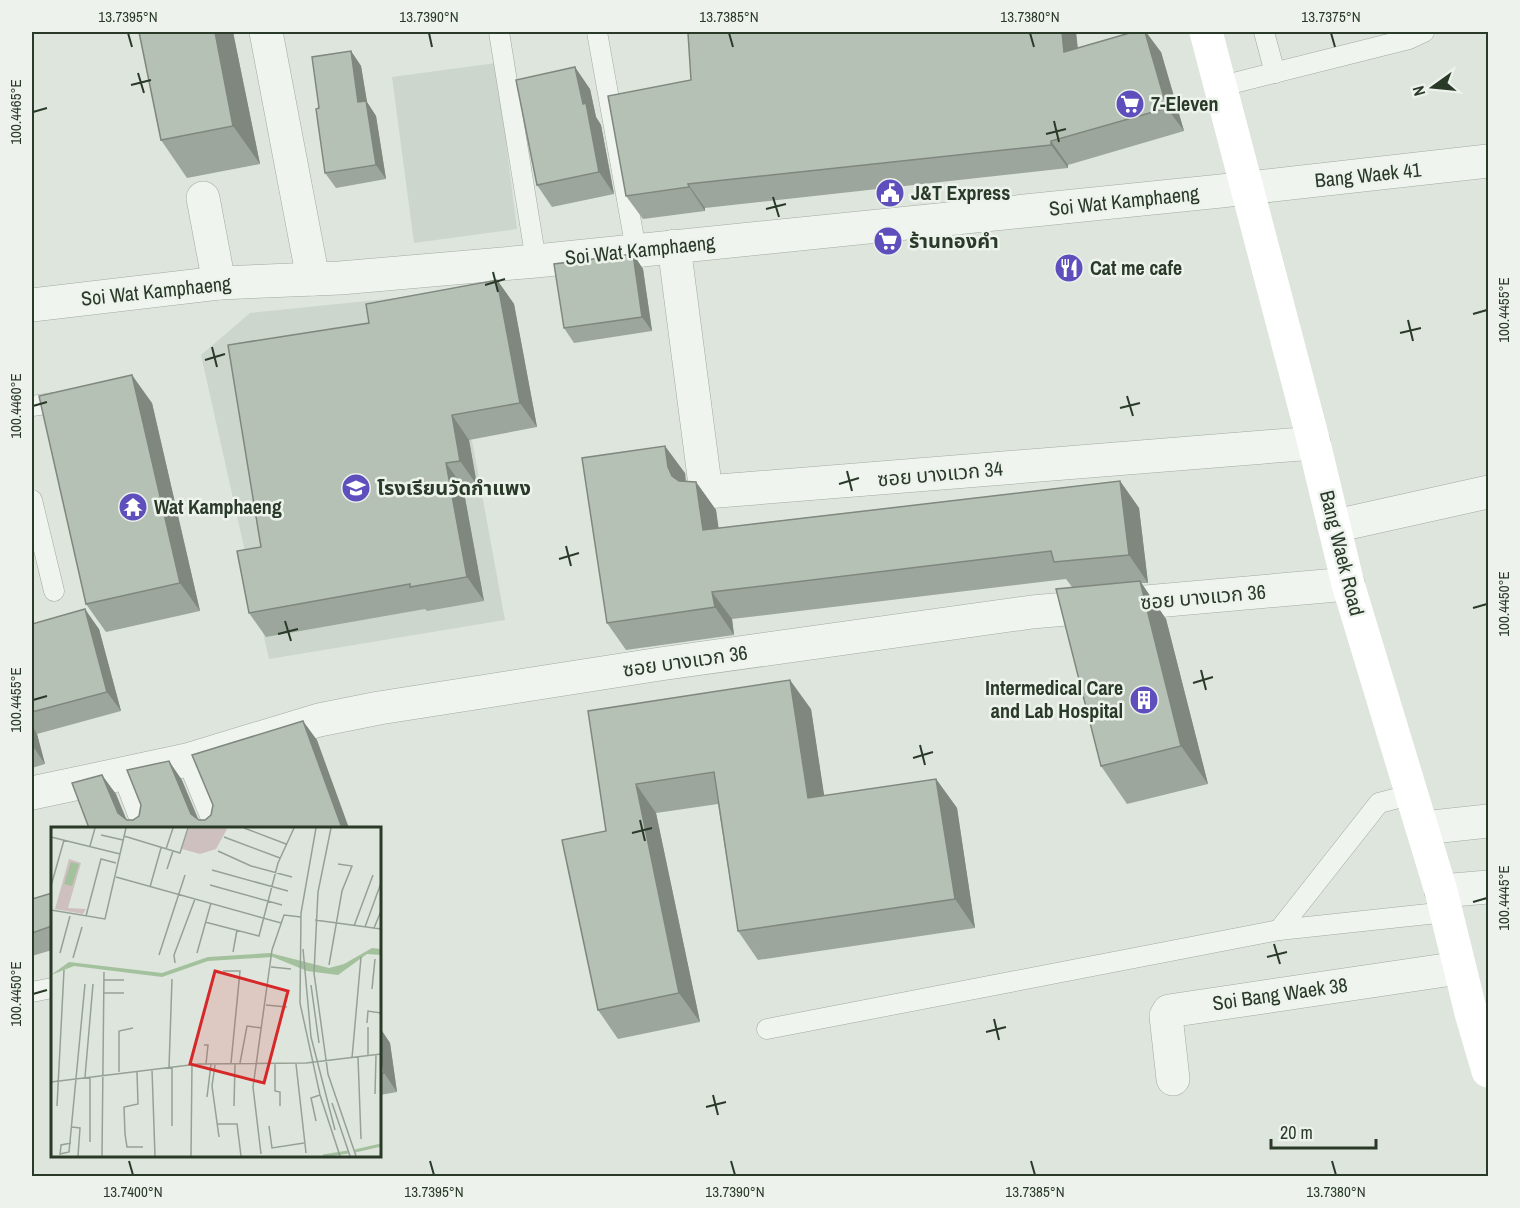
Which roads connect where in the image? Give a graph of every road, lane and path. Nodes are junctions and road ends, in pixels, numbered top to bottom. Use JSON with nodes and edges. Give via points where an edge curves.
{"nodes":[{"id":1,"x":266,"y":32,"type":"edge"},
{"id":2,"x":499,"y":32,"type":"edge"},
{"id":3,"x":597,"y":32,"type":"edge"},
{"id":4,"x":1206,"y":32,"type":"edge"},
{"id":5,"x":1263,"y":32,"type":"edge"},
{"id":6,"x":1424,"y":32,"type":"edge"},
{"id":7,"x":1275,"y":73,"type":"junction"},
{"id":8,"x":1222,"y":86,"type":"junction"},
{"id":9,"x":1488,"y":161,"type":"edge"},
{"id":10,"x":1248,"y":187,"type":"junction"},
{"id":11,"x":203,"y":198,"type":"dead end"},
{"id":12,"x":674,"y":246,"type":"junction"},
{"id":13,"x":636,"y":249,"type":"junction"},
{"id":14,"x":536,"y":261,"type":"junction"},
{"id":15,"x":313,"y":279,"type":"junction"},
{"id":16,"x":219,"y":283,"type":"junction"},
{"id":17,"x":32,"y":305,"type":"edge"},
{"id":18,"x":86,"y":398,"type":"edge"},
{"id":19,"x":32,"y":406,"type":"edge"},
{"id":20,"x":1314,"y":443,"type":"junction"},
{"id":21,"x":1488,"y":492,"type":"edge"},
{"id":22,"x":32,"y":500,"type":"edge"},
{"id":23,"x":1335,"y":526,"type":"junction"},
{"id":24,"x":1348,"y":584,"type":"junction"},
{"id":25,"x":54,"y":591,"type":"dead end"},
{"id":26,"x":187,"y":760,"type":"junction"},
{"id":27,"x":122,"y":773,"type":"junction"},
{"id":28,"x":32,"y":793,"type":"edge"},
{"id":29,"x":1413,"y":794,"type":"junction"},
{"id":30,"x":1488,"y":821,"type":"edge"},
{"id":31,"x":143,"y":827,"type":"edge"},
{"id":32,"x":215,"y":827,"type":"edge"},
{"id":33,"x":1423,"y":828,"type":"junction"},
{"id":34,"x":1488,"y":887,"type":"edge"},
{"id":35,"x":1444,"y":902,"type":"junction"},
{"id":36,"x":1279,"y":930,"type":"junction"},
{"id":37,"x":1459,"y":968,"type":"junction"},
{"id":38,"x":51,"y":988,"type":"edge"},
{"id":39,"x":32,"y":992,"type":"edge"},
{"id":40,"x":767,"y":1029,"type":"dead end"},
{"id":41,"x":1488,"y":1071,"type":"edge"},
{"id":42,"x":1173,"y":1078,"type":"dead end"}],
"edges":[{"from":1,"to":15,"type":"street"},
{"from":2,"to":14,"type":"lane"},
{"from":3,"to":13,"type":"lane"},
{"from":4,"to":8,"type":"main road","name":"Bang Waek Road"},
{"from":5,"to":7,"type":"lane"},
{"from":6,"to":7,"type":"lane"},
{"from":7,"to":8,"type":"lane"},
{"from":8,"to":10,"type":"main road","name":"Bang Waek Road"},
{"from":9,"to":10,"type":"street","name":"Bang Waek 41"},
{"from":10,"to":12,"type":"street","name":"Soi Wat Kamphaeng"},
{"from":10,"to":20,"type":"main road","name":"Bang Waek Road"},
{"from":11,"to":16,"type":"street"},
{"from":12,"to":13,"type":"street","name":"Soi Wat Kamphaeng"},
{"from":12,"to":20,"type":"street","name":"ซอย บางแวก 34","via":[[706,492]]},
{"from":13,"to":14,"type":"street","name":"Soi Wat Kamphaeng"},
{"from":14,"to":15,"type":"street","name":"Soi Wat Kamphaeng"},
{"from":15,"to":16,"type":"street","name":"Soi Wat Kamphaeng"},
{"from":16,"to":17,"type":"street","name":"Soi Wat Kamphaeng"},
{"from":18,"to":19,"type":"lane"},
{"from":20,"to":23,"type":"main road","name":"Bang Waek Road"},
{"from":21,"to":23,"type":"street"},
{"from":22,"to":25,"type":"lane"},
{"from":23,"to":24,"type":"main road","name":"Bang Waek Road"},
{"from":24,"to":26,"type":"street","name":"ซอย บางแวก 36","via":[[1032,612],[660,664],[319,720]]},
{"from":24,"to":29,"type":"main road","name":"Bang Waek Road"},
{"from":26,"to":27,"type":"street","name":"ซอย บางแวก 36"},
{"from":26,"to":32,"type":"lane"},
{"from":27,"to":28,"type":"street","name":"ซอย บางแวก 36"},
{"from":27,"to":31,"type":"lane"},
{"from":29,"to":33,"type":"main road","name":"Bang Waek Road"},
{"from":29,"to":36,"type":"lane","via":[[1379,803]]},
{"from":30,"to":33,"type":"street"},
{"from":33,"to":35,"type":"main road","name":"Bang Waek Road"},
{"from":34,"to":35,"type":"street"},
{"from":35,"to":36,"type":"lane"},
{"from":35,"to":37,"type":"main road","name":"Bang Waek Road"},
{"from":36,"to":40,"type":"lane"},
{"from":37,"to":41,"type":"main road","name":"Bang Waek Road"},
{"from":37,"to":42,"type":"street","name":"Soi Bang Waek 38","via":[[1169,1011],[1166,1016]]},
{"from":38,"to":39,"type":"lane"}]}
